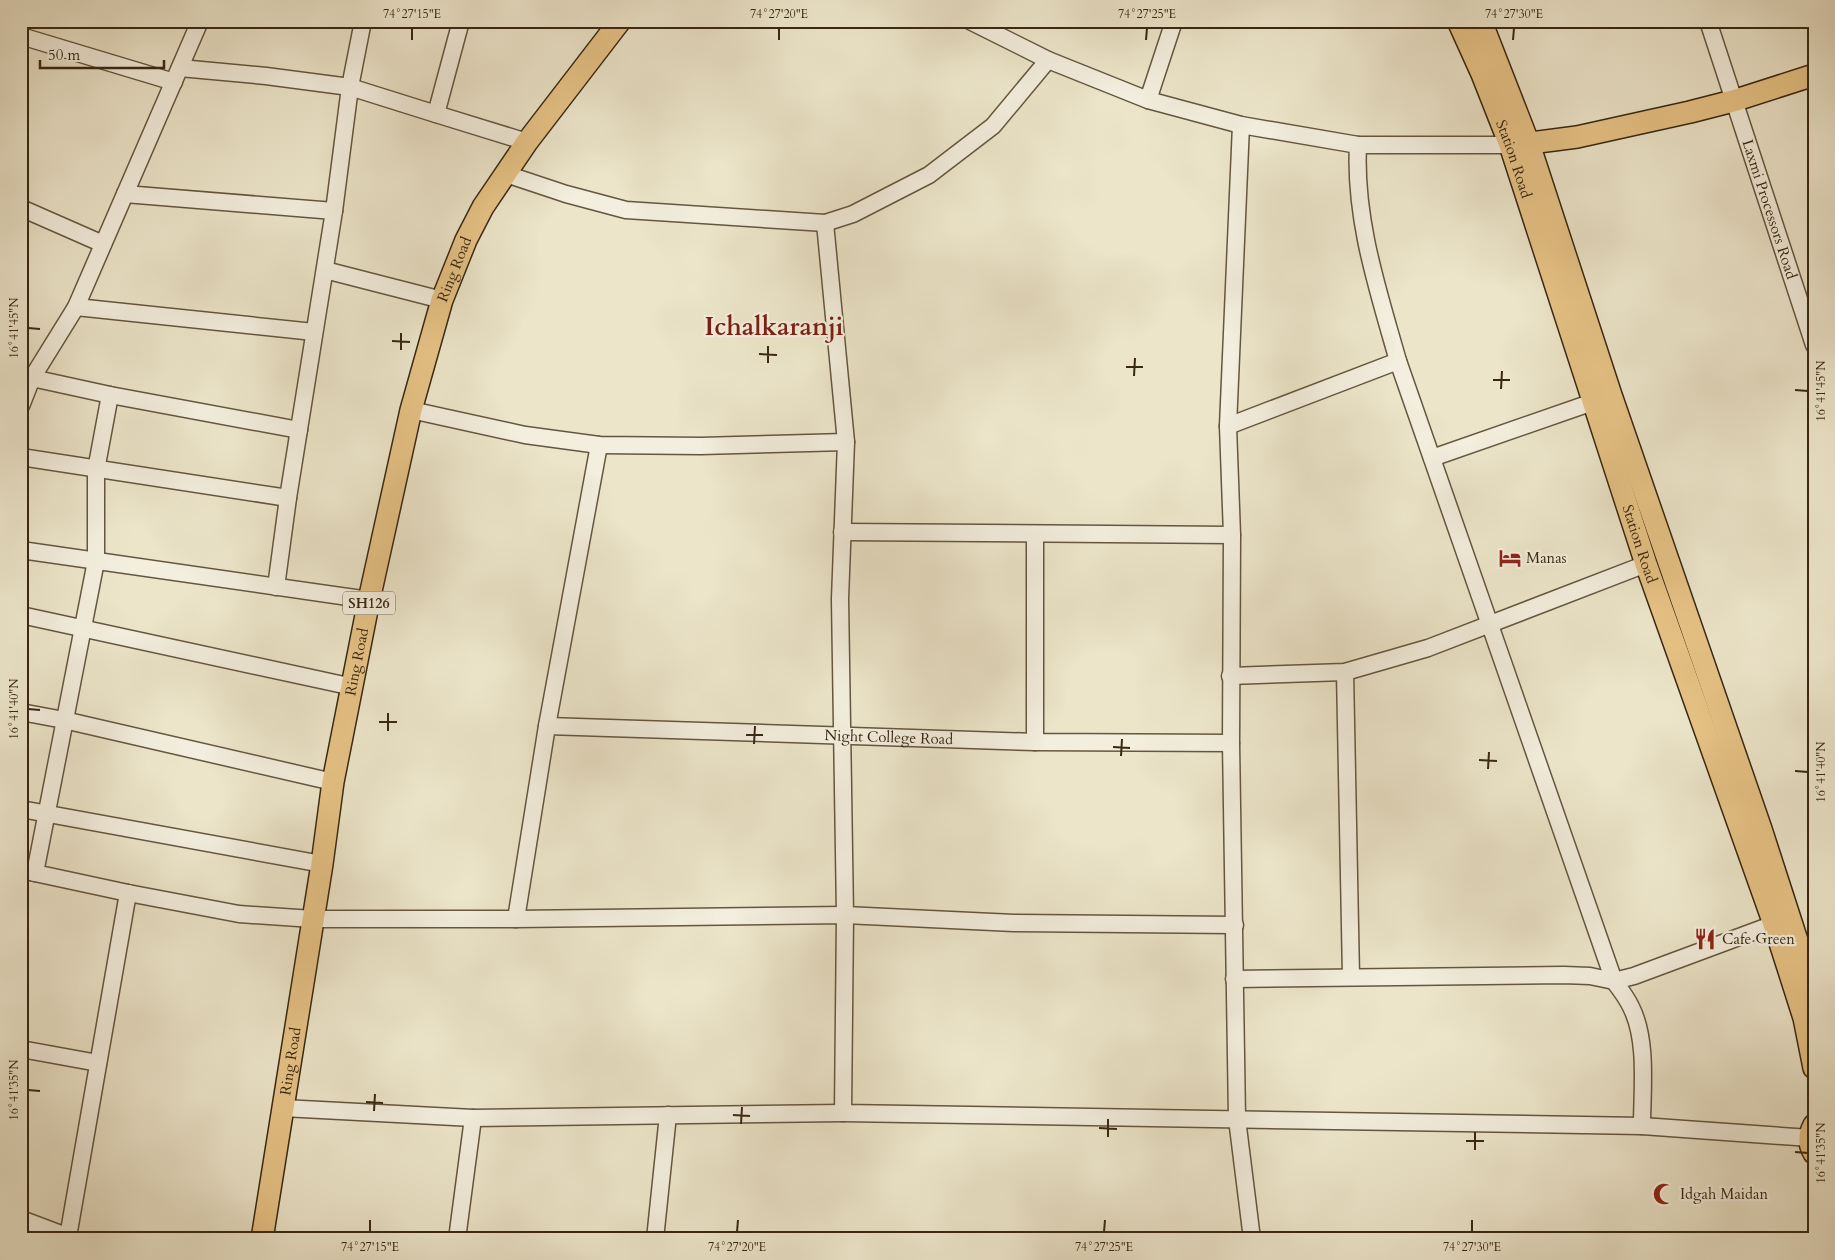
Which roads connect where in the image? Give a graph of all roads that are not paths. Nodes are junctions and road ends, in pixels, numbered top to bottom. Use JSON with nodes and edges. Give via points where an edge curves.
{"nodes":[{"id":1,"x":200,"y":21,"type":"edge"},
{"id":2,"x":363,"y":21,"type":"edge"},
{"id":3,"x":461,"y":21,"type":"edge"},
{"id":4,"x":620,"y":21,"type":"edge"},
{"id":5,"x":970,"y":21,"type":"edge"},
{"id":6,"x":1174,"y":21,"type":"edge"},
{"id":7,"x":1458,"y":21,"type":"edge"},
{"id":8,"x":1481,"y":21,"type":"edge"},
{"id":9,"x":1708,"y":21,"type":"edge"},
{"id":10,"x":21,"y":36,"type":"edge"},
{"id":11,"x":1048,"y":60,"type":"junction"},
{"id":12,"x":177,"y":75,"type":"junction"},
{"id":13,"x":1814,"y":75,"type":"edge"},
{"id":14,"x":350,"y":87,"type":"junction"},
{"id":15,"x":1148,"y":100,"type":"junction"},
{"id":16,"x":1733,"y":101,"type":"junction"},
{"id":17,"x":436,"y":114,"type":"junction"},
{"id":18,"x":1241,"y":125,"type":"junction"},
{"id":19,"x":527,"y":142,"type":"junction"},
{"id":20,"x":1358,"y":144,"type":"junction"},
{"id":21,"x":1519,"y":144,"type":"junction"},
{"id":22,"x":506,"y":174,"type":"junction"},
{"id":23,"x":125,"y":194,"type":"junction"},
{"id":24,"x":21,"y":208,"type":"edge"},
{"id":25,"x":334,"y":211,"type":"junction"},
{"id":26,"x":825,"y":223,"type":"junction"},
{"id":27,"x":103,"y":244,"type":"junction"},
{"id":28,"x":325,"y":270,"type":"junction"},
{"id":29,"x":442,"y":300,"type":"junction"},
{"id":30,"x":76,"y":307,"type":"junction"},
{"id":31,"x":314,"y":332,"type":"junction"},
{"id":32,"x":1814,"y":345,"type":"edge"},
{"id":33,"x":1398,"y":361,"type":"junction"},
{"id":34,"x":32,"y":378,"type":"junction"},
{"id":35,"x":110,"y":395,"type":"junction"},
{"id":36,"x":1593,"y":402,"type":"junction"},
{"id":37,"x":21,"y":406,"type":"edge"},
{"id":38,"x":411,"y":410,"type":"junction"},
{"id":39,"x":1228,"y":426,"type":"junction"},
{"id":40,"x":300,"y":430,"type":"junction"},
{"id":41,"x":846,"y":442,"type":"junction"},
{"id":42,"x":599,"y":445,"type":"junction"},
{"id":43,"x":21,"y":458,"type":"edge"},
{"id":44,"x":1432,"y":458,"type":"junction"},
{"id":45,"x":96,"y":470,"type":"junction"},
{"id":46,"x":288,"y":498,"type":"junction"},
{"id":47,"x":842,"y":532,"type":"junction"},
{"id":48,"x":1035,"y":534,"type":"junction"},
{"id":49,"x":1232,"y":535,"type":"junction"},
{"id":50,"x":21,"y":550,"type":"edge"},
{"id":51,"x":96,"y":561,"type":"junction"},
{"id":52,"x":1646,"y":564,"type":"junction"},
{"id":53,"x":276,"y":587,"type":"junction"},
{"id":54,"x":369,"y":600,"type":"junction"},
{"id":55,"x":21,"y":615,"type":"edge"},
{"id":56,"x":1490,"y":624,"type":"junction"},
{"id":57,"x":82,"y":629,"type":"junction"},
{"id":58,"x":1345,"y":672,"type":"junction"},
{"id":59,"x":1230,"y":676,"type":"junction"},
{"id":60,"x":353,"y":687,"type":"junction"},
{"id":61,"x":21,"y":712,"type":"edge"},
{"id":62,"x":64,"y":720,"type":"junction"},
{"id":63,"x":547,"y":726,"type":"junction"},
{"id":64,"x":843,"y":736,"type":"junction"},
{"id":65,"x":1035,"y":742,"type":"junction"},
{"id":66,"x":1231,"y":742,"type":"junction"},
{"id":67,"x":334,"y":782,"type":"junction"},
{"id":68,"x":21,"y":809,"type":"edge"},
{"id":69,"x":47,"y":815,"type":"junction"},
{"id":70,"x":322,"y":864,"type":"junction"},
{"id":71,"x":28,"y":871,"type":"edge"},
{"id":72,"x":128,"y":893,"type":"junction"},
{"id":73,"x":846,"y":915,"type":"junction"},
{"id":74,"x":313,"y":919,"type":"junction"},
{"id":75,"x":516,"y":919,"type":"junction"},
{"id":76,"x":1774,"y":924,"type":"junction"},
{"id":77,"x":1235,"y":925,"type":"junction"},
{"id":78,"x":1352,"y":978,"type":"junction"},
{"id":79,"x":1234,"y":979,"type":"junction"},
{"id":80,"x":1614,"y":981,"type":"junction"},
{"id":81,"x":1814,"y":993,"type":"edge"},
{"id":82,"x":21,"y":1049,"type":"edge"},
{"id":83,"x":98,"y":1064,"type":"junction"},
{"id":84,"x":1814,"y":1068,"type":"edge"},
{"id":85,"x":284,"y":1108,"type":"junction"},
{"id":86,"x":843,"y":1113,"type":"junction"},
{"id":87,"x":668,"y":1115,"type":"junction"},
{"id":88,"x":473,"y":1118,"type":"junction"},
{"id":89,"x":1237,"y":1119,"type":"junction"},
{"id":90,"x":1642,"y":1126,"type":"junction"},
{"id":91,"x":1812,"y":1138,"type":"edge"},
{"id":92,"x":21,"y":1219,"type":"edge"},
{"id":93,"x":71,"y":1238,"type":"edge"},
{"id":94,"x":262,"y":1239,"type":"edge"},
{"id":95,"x":457,"y":1239,"type":"edge"},
{"id":96,"x":656,"y":1239,"type":"edge"},
{"id":97,"x":1252,"y":1239,"type":"edge"}],
"edges":[{"from":1,"to":12,"type":"street"},
{"from":2,"to":14,"type":"street"},
{"from":3,"to":17,"type":"street"},
{"from":4,"to":19,"type":"main road","name":"Ring Road","number":"SH126"},
{"from":5,"to":11,"type":"street"},
{"from":6,"to":15,"type":"street"},
{"from":7,"to":21,"type":"main road","name":"Station Road"},
{"from":8,"to":21,"type":"main road","name":"Station Road"},
{"from":9,"to":16,"type":"street","name":"Laxmi Processors Road"},
{"from":10,"to":12,"type":"street"},
{"from":11,"to":15,"type":"street"},
{"from":11,"to":26,"type":"street","via":[[992,126],[929,175],[853,214]]},
{"from":12,"to":14,"type":"street","via":[[266,76]]},
{"from":12,"to":23,"type":"street"},
{"from":13,"to":16,"type":"main road"},
{"from":14,"to":17,"type":"street"},
{"from":14,"to":25,"type":"street"},
{"from":15,"to":18,"type":"street"},
{"from":16,"to":21,"type":"main road","via":[[1577,137]]},
{"from":16,"to":32,"type":"street","name":"Laxmi Processors Road"},
{"from":17,"to":19,"type":"street"},
{"from":18,"to":20,"type":"street"},
{"from":18,"to":39,"type":"street"},
{"from":19,"to":22,"type":"main road","name":"Ring Road","number":"SH126"},
{"from":20,"to":21,"type":"street"},
{"from":20,"to":33,"type":"street","via":[[1357,168],[1365,241]]},
{"from":21,"to":36,"type":"main road","name":"Station Road"},
{"from":21,"to":81,"type":"main road","name":"Station Road","via":[[1611,395],[1761,829]]},
{"from":22,"to":26,"type":"street","via":[[626,210]]},
{"from":22,"to":29,"type":"main road","name":"Ring Road","number":"SH126","via":[[483,207],[466,240]]},
{"from":23,"to":25,"type":"street"},
{"from":23,"to":27,"type":"street"},
{"from":24,"to":27,"type":"street"},
{"from":25,"to":28,"type":"street"},
{"from":26,"to":41,"type":"street"},
{"from":27,"to":30,"type":"street"},
{"from":28,"to":29,"type":"street"},
{"from":28,"to":31,"type":"street"},
{"from":29,"to":38,"type":"main road","name":"Ring Road","number":"SH126"},
{"from":30,"to":31,"type":"street"},
{"from":30,"to":34,"type":"street"},
{"from":31,"to":40,"type":"street"},
{"from":33,"to":39,"type":"street"},
{"from":33,"to":44,"type":"street"},
{"from":34,"to":35,"type":"street"},
{"from":34,"to":37,"type":"street"},
{"from":35,"to":40,"type":"street"},
{"from":35,"to":45,"type":"street"},
{"from":36,"to":44,"type":"street"},
{"from":36,"to":52,"type":"main road","name":"Station Road"},
{"from":38,"to":42,"type":"street","via":[[525,435]]},
{"from":38,"to":54,"type":"main road","name":"Ring Road","number":"SH126"},
{"from":39,"to":49,"type":"street"},
{"from":40,"to":46,"type":"street"},
{"from":41,"to":42,"type":"street"},
{"from":41,"to":47,"type":"street"},
{"from":42,"to":63,"type":"street"},
{"from":43,"to":45,"type":"street"},
{"from":44,"to":56,"type":"street"},
{"from":45,"to":46,"type":"street"},
{"from":45,"to":51,"type":"street"},
{"from":46,"to":53,"type":"street"},
{"from":47,"to":48,"type":"street"},
{"from":47,"to":64,"type":"street"},
{"from":48,"to":49,"type":"street"},
{"from":48,"to":65,"type":"street"},
{"from":49,"to":59,"type":"street"},
{"from":50,"to":51,"type":"street"},
{"from":51,"to":53,"type":"street"},
{"from":51,"to":57,"type":"street"},
{"from":52,"to":56,"type":"street"},
{"from":52,"to":76,"type":"main road","name":"Station Road"},
{"from":53,"to":54,"type":"street"},
{"from":54,"to":60,"type":"main road","name":"Ring Road","number":"SH126"},
{"from":55,"to":57,"type":"street"},
{"from":56,"to":58,"type":"street","via":[[1428,648]]},
{"from":56,"to":80,"type":"street"},
{"from":57,"to":60,"type":"street"},
{"from":57,"to":62,"type":"street"},
{"from":58,"to":59,"type":"street"},
{"from":58,"to":78,"type":"street"},
{"from":59,"to":66,"type":"street"},
{"from":60,"to":67,"type":"main road","name":"Ring Road","number":"SH126"},
{"from":61,"to":62,"type":"street"},
{"from":62,"to":67,"type":"street"},
{"from":62,"to":69,"type":"street"},
{"from":63,"to":64,"type":"street","name":"Night College Road"},
{"from":63,"to":75,"type":"street"},
{"from":64,"to":65,"type":"street","name":"Night College Road"},
{"from":64,"to":73,"type":"street"},
{"from":65,"to":66,"type":"street","name":"Night College Road"},
{"from":66,"to":77,"type":"street"},
{"from":67,"to":70,"type":"main road","name":"Ring Road","number":"SH126"},
{"from":68,"to":69,"type":"street"},
{"from":69,"to":70,"type":"street"},
{"from":69,"to":71,"type":"street"},
{"from":70,"to":74,"type":"main road","name":"Ring Road","number":"SH126"},
{"from":71,"to":72,"type":"street"},
{"from":72,"to":74,"type":"street","via":[[240,914]]},
{"from":72,"to":83,"type":"street"},
{"from":73,"to":75,"type":"street"},
{"from":73,"to":77,"type":"street","via":[[1014,923]]},
{"from":73,"to":86,"type":"street"},
{"from":74,"to":75,"type":"street"},
{"from":74,"to":85,"type":"main road","name":"Ring Road","number":"SH126"},
{"from":76,"to":80,"type":"street"},
{"from":76,"to":84,"type":"main road","name":"Station Road","via":[[1804,1018]]},
{"from":77,"to":79,"type":"street"},
{"from":78,"to":79,"type":"street"},
{"from":78,"to":80,"type":"street","via":[[1564,975]]},
{"from":79,"to":89,"type":"street"},
{"from":80,"to":90,"type":"street","via":[[1631,1007],[1642,1048]]},
{"from":82,"to":83,"type":"street"},
{"from":83,"to":93,"type":"street"},
{"from":85,"to":88,"type":"street"},
{"from":85,"to":94,"type":"main road","name":"Ring Road","number":"SH126"},
{"from":86,"to":87,"type":"street"},
{"from":86,"to":89,"type":"street"},
{"from":87,"to":88,"type":"street"},
{"from":87,"to":96,"type":"street"},
{"from":88,"to":95,"type":"street"},
{"from":89,"to":90,"type":"street"},
{"from":89,"to":97,"type":"street"},
{"from":90,"to":91,"type":"street"},
{"from":92,"to":93,"type":"street"}]}
